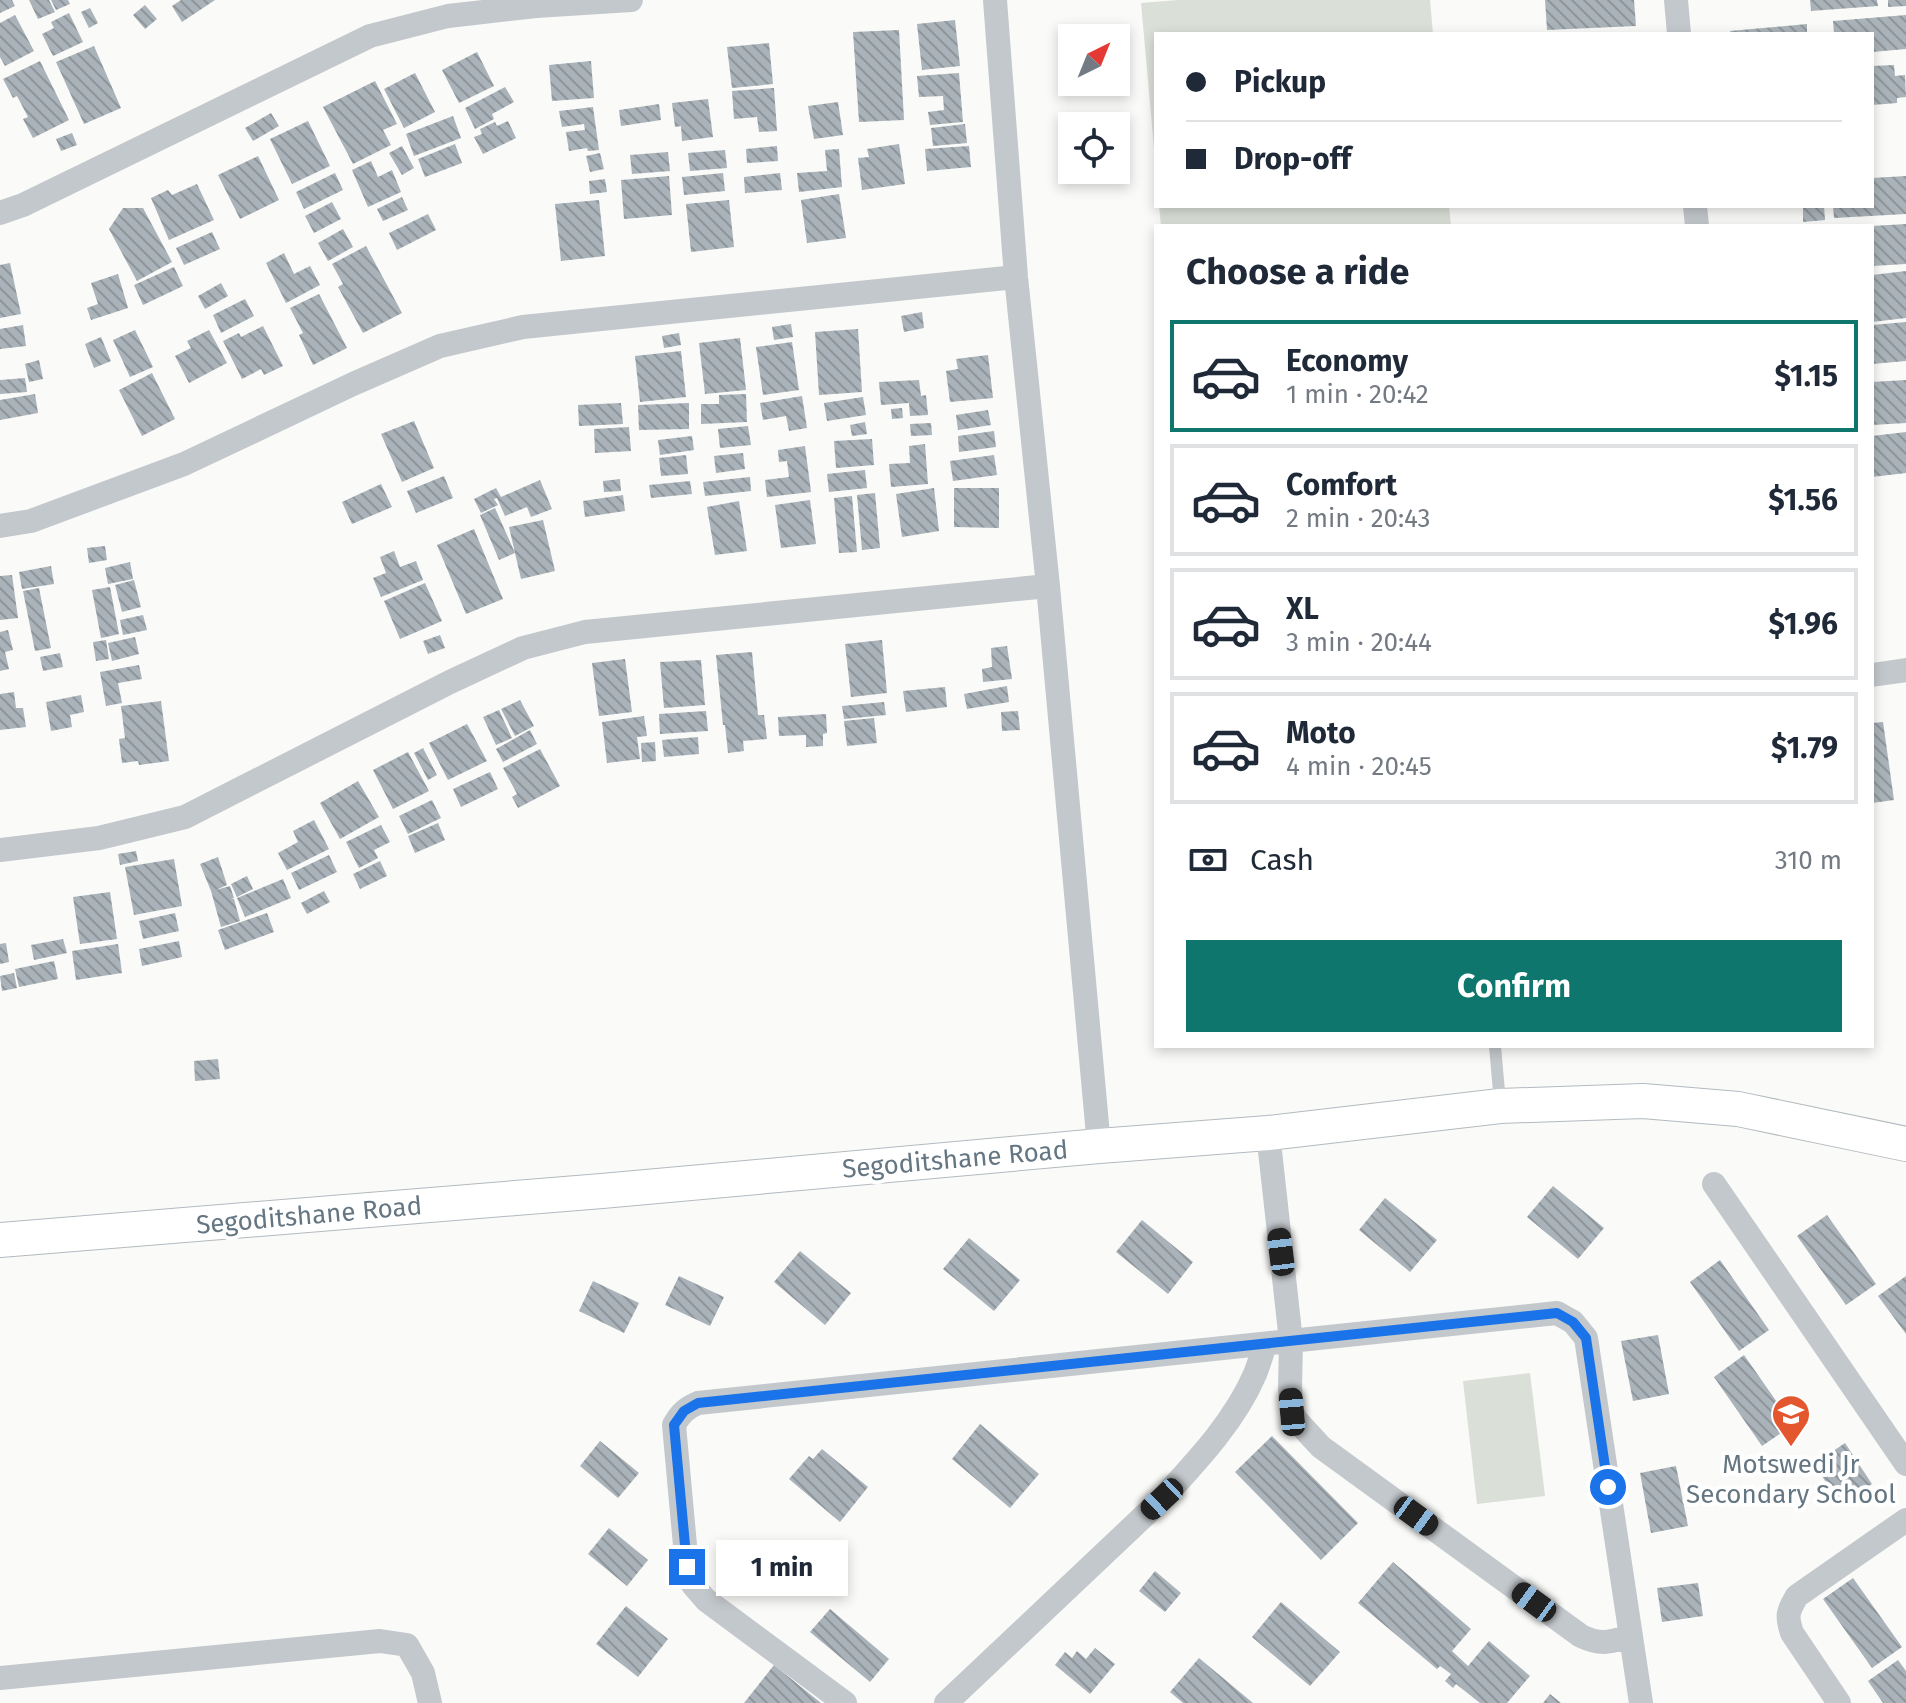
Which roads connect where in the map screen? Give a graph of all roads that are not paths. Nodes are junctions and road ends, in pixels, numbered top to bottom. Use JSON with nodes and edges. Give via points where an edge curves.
{"nodes":[{"id":1,"x":631,"y":0,"type":"edge"},
{"id":2,"x":995,"y":0,"type":"edge"},
{"id":3,"x":1676,"y":0,"type":"edge"},
{"id":4,"x":1679,"y":32,"type":"edge"},
{"id":5,"x":0,"y":213,"type":"edge"},
{"id":6,"x":1016,"y":277,"type":"junction"},
{"id":7,"x":0,"y":526,"type":"edge"},
{"id":8,"x":1048,"y":586,"type":"junction"},
{"id":9,"x":1906,"y":670,"type":"edge"},
{"id":10,"x":1874,"y":675,"type":"edge"},
{"id":11,"x":0,"y":850,"type":"edge"},
{"id":12,"x":1495,"y":1048,"type":"edge"},
{"id":13,"x":1500,"y":1106,"type":"junction"},
{"id":14,"x":1268,"y":1133,"type":"junction"},
{"id":15,"x":1906,"y":1144,"type":"edge"},
{"id":16,"x":1099,"y":1146,"type":"junction"},
{"id":17,"x":1714,"y":1184,"type":"dead end"},
{"id":18,"x":0,"y":1240,"type":"edge"},
{"id":19,"x":1291,"y":1341,"type":"junction"},
{"id":20,"x":1265,"y":1344,"type":"junction"},
{"id":21,"x":1906,"y":1464,"type":"edge"},
{"id":22,"x":1906,"y":1520,"type":"edge"},
{"id":23,"x":1631,"y":1636,"type":"junction"},
{"id":24,"x":0,"y":1678,"type":"edge"},
{"id":25,"x":430,"y":1703,"type":"edge"},
{"id":26,"x":845,"y":1703,"type":"edge"},
{"id":27,"x":946,"y":1703,"type":"edge"},
{"id":28,"x":1641,"y":1703,"type":"edge"},
{"id":29,"x":1839,"y":1703,"type":"edge"}],
"edges":[{"from":1,"to":5,"type":"street","via":[[448,16],[370,36]]},
{"from":2,"to":6,"type":"street"},
{"from":3,"to":4,"type":"street"},
{"from":6,"to":7,"type":"street","via":[[523,327],[440,346],[184,464],[31,521]]},
{"from":6,"to":8,"type":"street"},
{"from":8,"to":11,"type":"street","via":[[585,632],[523,648],[185,817],[99,838]]},
{"from":8,"to":16,"type":"street"},
{"from":9,"to":10,"type":"street"},
{"from":12,"to":13,"type":"lane"},
{"from":13,"to":14,"type":"street","name":"Segoditshane Road"},
{"from":13,"to":15,"type":"street","name":"Segoditshane Road","via":[[1643,1101],[1738,1109]]},
{"from":14,"to":16,"type":"street","name":"Segoditshane Road"},
{"from":14,"to":19,"type":"street"},
{"from":16,"to":18,"type":"street","name":"Segoditshane Road"},
{"from":17,"to":21,"type":"street"},
{"from":19,"to":20,"type":"street"},
{"from":19,"to":23,"type":"street","via":[[1292,1412],[1321,1447],[1581,1636],[1603,1643]]},
{"from":19,"to":23,"type":"street","via":[[1557,1313],[1573,1322],[1586,1338]]},
{"from":20,"to":26,"type":"street","via":[[698,1403],[684,1411],[674,1425],[693,1585]]},
{"from":20,"to":27,"type":"street","via":[[1255,1375],[1230,1417],[1188,1470]]},
{"from":22,"to":29,"type":"street","via":[[1797,1596],[1788,1611],[1792,1633]]},
{"from":23,"to":28,"type":"street"},
{"from":24,"to":25,"type":"street","via":[[380,1641],[407,1645],[423,1673]]}]}
